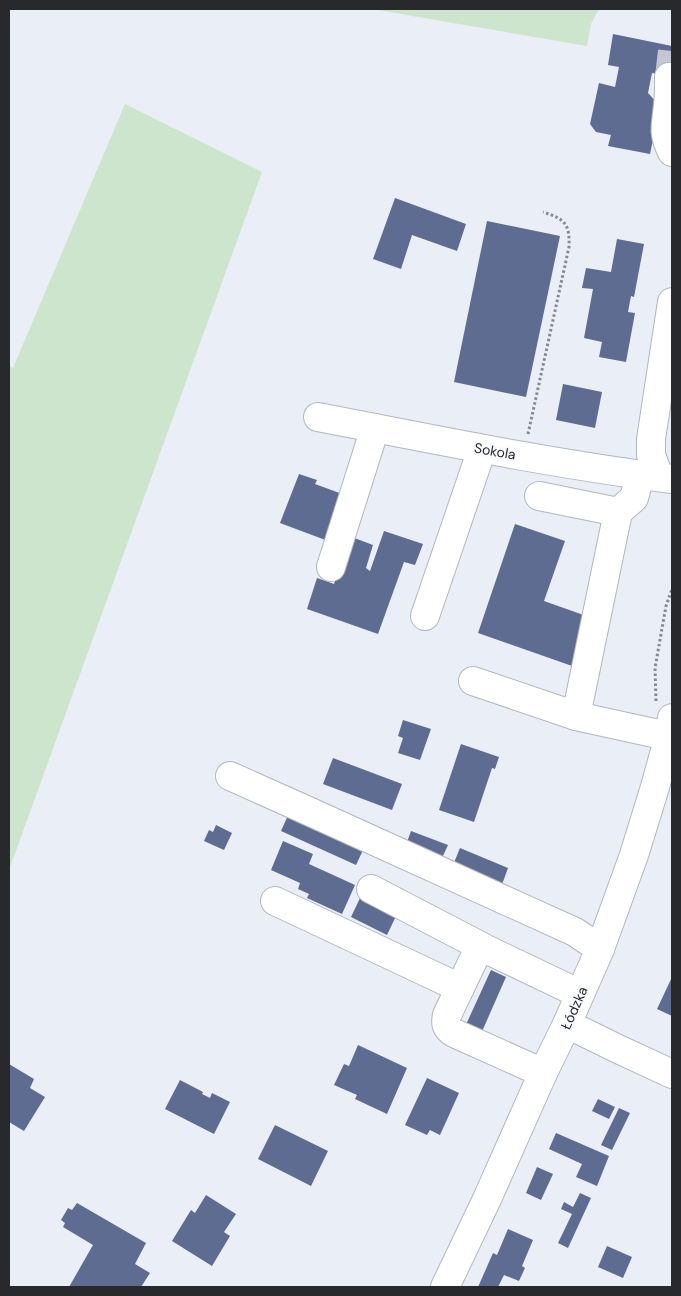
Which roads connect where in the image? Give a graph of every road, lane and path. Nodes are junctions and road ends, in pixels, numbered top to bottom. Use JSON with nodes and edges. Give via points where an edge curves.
{"nodes":[{"id":1,"x":669,"y":77,"type":"dead end"},
{"id":2,"x":672,"y":152,"type":"edge"},
{"id":3,"x":543,"y":212,"type":"dead end"},
{"id":4,"x":672,"y":302,"type":"edge"},
{"id":5,"x":318,"y":417,"type":"dead end"},
{"id":6,"x":375,"y":428,"type":"junction"},
{"id":7,"x":482,"y":449,"type":"junction"},
{"id":8,"x":523,"y":456,"type":"junction"},
{"id":9,"x":657,"y":477,"type":"edge"},
{"id":10,"x":539,"y":496,"type":"dead end"},
{"id":11,"x":618,"y":512,"type":"junction"},
{"id":12,"x":331,"y":567,"type":"dead end"},
{"id":13,"x":425,"y":616,"type":"dead end"},
{"id":14,"x":473,"y":681,"type":"dead end"},
{"id":15,"x":576,"y":716,"type":"junction"},
{"id":16,"x":671,"y":730,"type":"edge"},
{"id":17,"x":230,"y":776,"type":"dead end"},
{"id":18,"x":371,"y":889,"type":"dead end"},
{"id":19,"x":275,"y":901,"type":"dead end"},
{"id":20,"x":480,"y":946,"type":"junction"},
{"id":21,"x":600,"y":949,"type":"junction"},
{"id":22,"x":460,"y":988,"type":"junction"},
{"id":23,"x":580,"y":994,"type":"junction"},
{"id":24,"x":567,"y":1024,"type":"junction"},
{"id":25,"x":543,"y":1073,"type":"junction"},
{"id":26,"x":672,"y":1074,"type":"edge"},
{"id":27,"x":445,"y":1287,"type":"edge"}],
"edges":[{"from":1,"to":2,"type":"main road","via":[[665,126]]},
{"from":3,"to":8,"type":"path","via":[[564,222],[569,233],[569,247]]},
{"from":4,"to":9,"type":"main road","via":[[651,439]]},
{"from":5,"to":6,"type":"main road","name":"Sokola"},
{"from":6,"to":7,"type":"main road","name":"Sokola"},
{"from":6,"to":12,"type":"main road"},
{"from":7,"to":8,"type":"main road","name":"Sokola"},
{"from":7,"to":13,"type":"main road"},
{"from":8,"to":9,"type":"main road","name":"Sokola"},
{"from":9,"to":11,"type":"main road"},
{"from":10,"to":11,"type":"main road"},
{"from":11,"to":15,"type":"main road"},
{"from":14,"to":15,"type":"main road"},
{"from":15,"to":16,"type":"main road"},
{"from":16,"to":21,"type":"main road","name":"Łódzka","via":[[634,855]]},
{"from":17,"to":21,"type":"main road","via":[[575,932]]},
{"from":18,"to":20,"type":"main road"},
{"from":19,"to":22,"type":"main road"},
{"from":20,"to":22,"type":"main road"},
{"from":20,"to":23,"type":"main road"},
{"from":21,"to":23,"type":"main road","name":"Łódzka"},
{"from":22,"to":25,"type":"main road","via":[[447,1016],[449,1030]]},
{"from":23,"to":24,"type":"main road","name":"Łódzka"},
{"from":24,"to":25,"type":"main road","name":"Łódzka"},
{"from":24,"to":26,"type":"main road"},
{"from":25,"to":27,"type":"main road","name":"Łódzka"}]}
